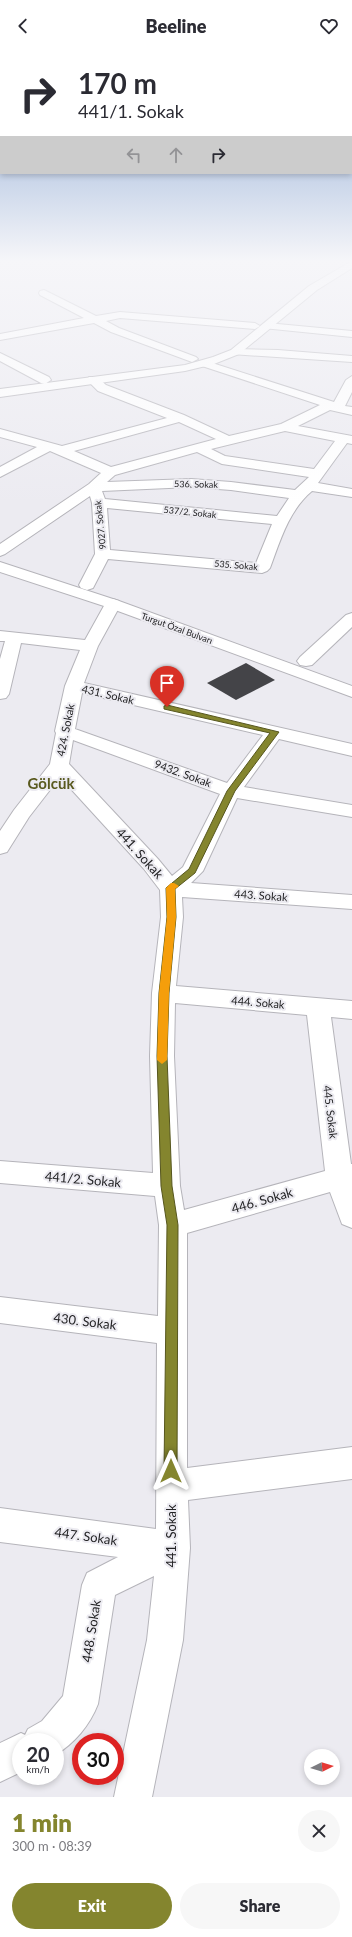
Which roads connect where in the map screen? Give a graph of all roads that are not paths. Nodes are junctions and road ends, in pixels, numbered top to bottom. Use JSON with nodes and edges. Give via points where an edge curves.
{"nodes":[{"id":1,"x":148,"y":342,"type":"edge"},
{"id":2,"x":230,"y":342,"type":"edge"},
{"id":3,"x":245,"y":342,"type":"edge"},
{"id":4,"x":283,"y":342,"type":"edge"},
{"id":5,"x":235,"y":352,"type":"junction"},
{"id":6,"x":278,"y":353,"type":"junction"},
{"id":7,"x":0,"y":356,"type":"edge"},
{"id":8,"x":192,"y":359,"type":"junction"},
{"id":9,"x":352,"y":359,"type":"edge"},
{"id":10,"x":206,"y":364,"type":"junction"},
{"id":11,"x":45,"y":380,"type":"junction"},
{"id":12,"x":93,"y":380,"type":"junction"},
{"id":13,"x":352,"y":380,"type":"edge"},
{"id":14,"x":0,"y":385,"type":"edge"},
{"id":15,"x":0,"y":392,"type":"edge"},
{"id":16,"x":334,"y":407,"type":"junction"},
{"id":17,"x":352,"y":411,"type":"edge"},
{"id":18,"x":180,"y":418,"type":"junction"},
{"id":19,"x":285,"y":428,"type":"junction"},
{"id":20,"x":0,"y":433,"type":"edge"},
{"id":21,"x":348,"y":439,"type":"edge"},
{"id":22,"x":228,"y":440,"type":"junction"},
{"id":23,"x":56,"y":448,"type":"junction"},
{"id":24,"x":199,"y":448,"type":"junction"},
{"id":25,"x":110,"y":472,"type":"junction"},
{"id":26,"x":0,"y":473,"type":"edge"},
{"id":27,"x":318,"y":474,"type":"junction"},
{"id":28,"x":309,"y":486,"type":"junction"},
{"id":29,"x":94,"y":487,"type":"junction"},
{"id":30,"x":352,"y":493,"type":"edge"},
{"id":31,"x":298,"y":495,"type":"junction"},
{"id":32,"x":99,"y":503,"type":"junction"},
{"id":33,"x":280,"y":521,"type":"junction"},
{"id":34,"x":0,"y":551,"type":"edge"},
{"id":35,"x":103,"y":554,"type":"junction"},
{"id":36,"x":0,"y":555,"type":"edge"},
{"id":37,"x":0,"y":568,"type":"edge"},
{"id":38,"x":87,"y":584,"type":"junction"},
{"id":39,"x":113,"y":604,"type":"junction"},
{"id":40,"x":352,"y":618,"type":"edge"},
{"id":41,"x":7,"y":637,"type":"edge"},
{"id":42,"x":90,"y":646,"type":"junction"},
{"id":43,"x":306,"y":661,"type":"junction"},
{"id":44,"x":352,"y":677,"type":"edge"},
{"id":45,"x":74,"y":686,"type":"junction"},
{"id":46,"x":352,"y":692,"type":"edge"},
{"id":47,"x":0,"y":694,"type":"edge"},
{"id":48,"x":64,"y":731,"type":"junction"},
{"id":49,"x":275,"y":732,"type":"junction"},
{"id":50,"x":352,"y":750,"type":"edge"},
{"id":51,"x":58,"y":765,"type":"junction"},
{"id":52,"x":231,"y":791,"type":"junction"},
{"id":53,"x":352,"y":811,"type":"edge"},
{"id":54,"x":0,"y":847,"type":"edge"},
{"id":55,"x":171,"y":888,"type":"junction"},
{"id":56,"x":352,"y":902,"type":"edge"},
{"id":57,"x":164,"y":993,"type":"junction"},
{"id":58,"x":318,"y":1007,"type":"junction"},
{"id":59,"x":352,"y":1010,"type":"edge"},
{"id":60,"x":0,"y":1172,"type":"edge"},
{"id":61,"x":346,"y":1177,"type":"edge"},
{"id":62,"x":167,"y":1186,"type":"junction"},
{"id":63,"x":352,"y":1216,"type":"edge"},
{"id":64,"x":173,"y":1225,"type":"junction"},
{"id":65,"x":0,"y":1310,"type":"edge"},
{"id":66,"x":171,"y":1331,"type":"junction"},
{"id":67,"x":352,"y":1463,"type":"edge"},
{"id":68,"x":171,"y":1486,"type":"junction"},
{"id":69,"x":0,"y":1525,"type":"edge"},
{"id":70,"x":173,"y":1548,"type":"junction"},
{"id":71,"x":57,"y":1733,"type":"edge"},
{"id":72,"x":12,"y":1757,"type":"edge"},
{"id":73,"x":0,"y":1763,"type":"edge"},
{"id":74,"x":133,"y":1797,"type":"edge"}],
"edges":[{"from":1,"to":8,"type":"street"},
{"from":2,"to":8,"type":"street"},
{"from":3,"to":5,"type":"street"},
{"from":4,"to":6,"type":"street"},
{"from":5,"to":6,"type":"street"},
{"from":5,"to":10,"type":"street"},
{"from":6,"to":9,"type":"street"},
{"from":7,"to":11,"type":"street"},
{"from":8,"to":10,"type":"street"},
{"from":8,"to":11,"type":"street","via":[[154,367]]},
{"from":10,"to":12,"type":"street"},
{"from":10,"to":16,"type":"street"},
{"from":11,"to":14,"type":"street"},
{"from":12,"to":15,"type":"street"},
{"from":12,"to":18,"type":"street","via":[[102,388]]},
{"from":13,"to":16,"type":"street"},
{"from":16,"to":17,"type":"street"},
{"from":16,"to":19,"type":"street"},
{"from":18,"to":22,"type":"street"},
{"from":18,"to":23,"type":"street"},
{"from":19,"to":21,"type":"street"},
{"from":19,"to":22,"type":"street"},
{"from":20,"to":23,"type":"street"},
{"from":21,"to":27,"type":"street","name":"535. Sokak"},
{"from":22,"to":24,"type":"street"},
{"from":23,"to":25,"type":"street"},
{"from":23,"to":26,"type":"street"},
{"from":24,"to":25,"type":"street"},
{"from":24,"to":27,"type":"street","via":[[222,460]]},
{"from":25,"to":29,"type":"street"},
{"from":27,"to":28,"type":"street","name":"535. Sokak"},
{"from":28,"to":30,"type":"street"},
{"from":28,"to":31,"type":"street","name":"535. Sokak"},
{"from":29,"to":31,"type":"street","name":"536. Sokak","via":[[191,483]]},
{"from":29,"to":32,"type":"street","name":"9027. Sokak"},
{"from":29,"to":34,"type":"street"},
{"from":31,"to":33,"type":"street","name":"535. Sokak"},
{"from":32,"to":33,"type":"street","name":"537/2. Sokak"},
{"from":32,"to":35,"type":"street","name":"9027. Sokak"},
{"from":33,"to":35,"type":"street","name":"535. Sokak","via":[[262,568]]},
{"from":35,"to":38,"type":"street","name":"9027. Sokak"},
{"from":36,"to":38,"type":"street","name":"Turgut Özal Bulvarı"},
{"from":37,"to":39,"type":"street","name":"Turgut Özal Bulvarı"},
{"from":38,"to":43,"type":"street","name":"Turgut Özal Bulvarı"},
{"from":39,"to":42,"type":"street","name":"424. Sokak"},
{"from":39,"to":46,"type":"street","name":"Turgut Özal Bulvarı"},
{"from":40,"to":43,"type":"street"},
{"from":41,"to":42,"type":"street"},
{"from":41,"to":47,"type":"street"},
{"from":42,"to":45,"type":"street","name":"424. Sokak"},
{"from":43,"to":44,"type":"street","name":"Turgut Özal Bulvarı"},
{"from":45,"to":48,"type":"street","name":"424. Sokak"},
{"from":45,"to":49,"type":"street","name":"431. Sokak"},
{"from":48,"to":51,"type":"street","name":"424. Sokak"},
{"from":48,"to":52,"type":"street","name":"9432. Sokak"},
{"from":49,"to":50,"type":"street","name":"431. Sokak"},
{"from":49,"to":52,"type":"street"},
{"from":51,"to":54,"type":"street","name":"424. Sokak"},
{"from":51,"to":55,"type":"street","name":"441. Sokak"},
{"from":52,"to":53,"type":"street","name":"9432. Sokak"},
{"from":52,"to":55,"type":"street","via":[[192,871]]},
{"from":55,"to":56,"type":"street","name":"443. Sokak"},
{"from":55,"to":57,"type":"street","name":"441. Sokak","via":[[172,917]]},
{"from":57,"to":58,"type":"street","name":"444. Sokak"},
{"from":57,"to":62,"type":"street","name":"441. Sokak","via":[[162,1056]]},
{"from":58,"to":59,"type":"street","name":"444. Sokak"},
{"from":58,"to":61,"type":"street","name":"445. Sokak"},
{"from":60,"to":62,"type":"street","name":"441/2. Sokak"},
{"from":61,"to":63,"type":"street","name":"445. Sokak"},
{"from":61,"to":64,"type":"street","name":"446. Sokak"},
{"from":62,"to":64,"type":"street","name":"441. Sokak"},
{"from":64,"to":66,"type":"street","name":"441. Sokak"},
{"from":65,"to":66,"type":"street","name":"430. Sokak"},
{"from":66,"to":68,"type":"street","name":"441. Sokak"},
{"from":67,"to":68,"type":"street"},
{"from":68,"to":70,"type":"street","name":"441. Sokak"},
{"from":69,"to":70,"type":"street","name":"447. Sokak"},
{"from":70,"to":71,"type":"street","name":"448. Sokak","via":[[99,1585],[80,1704]]},
{"from":70,"to":74,"type":"street","name":"441. Sokak","via":[[165,1640]]},
{"from":72,"to":73,"type":"street"}]}
